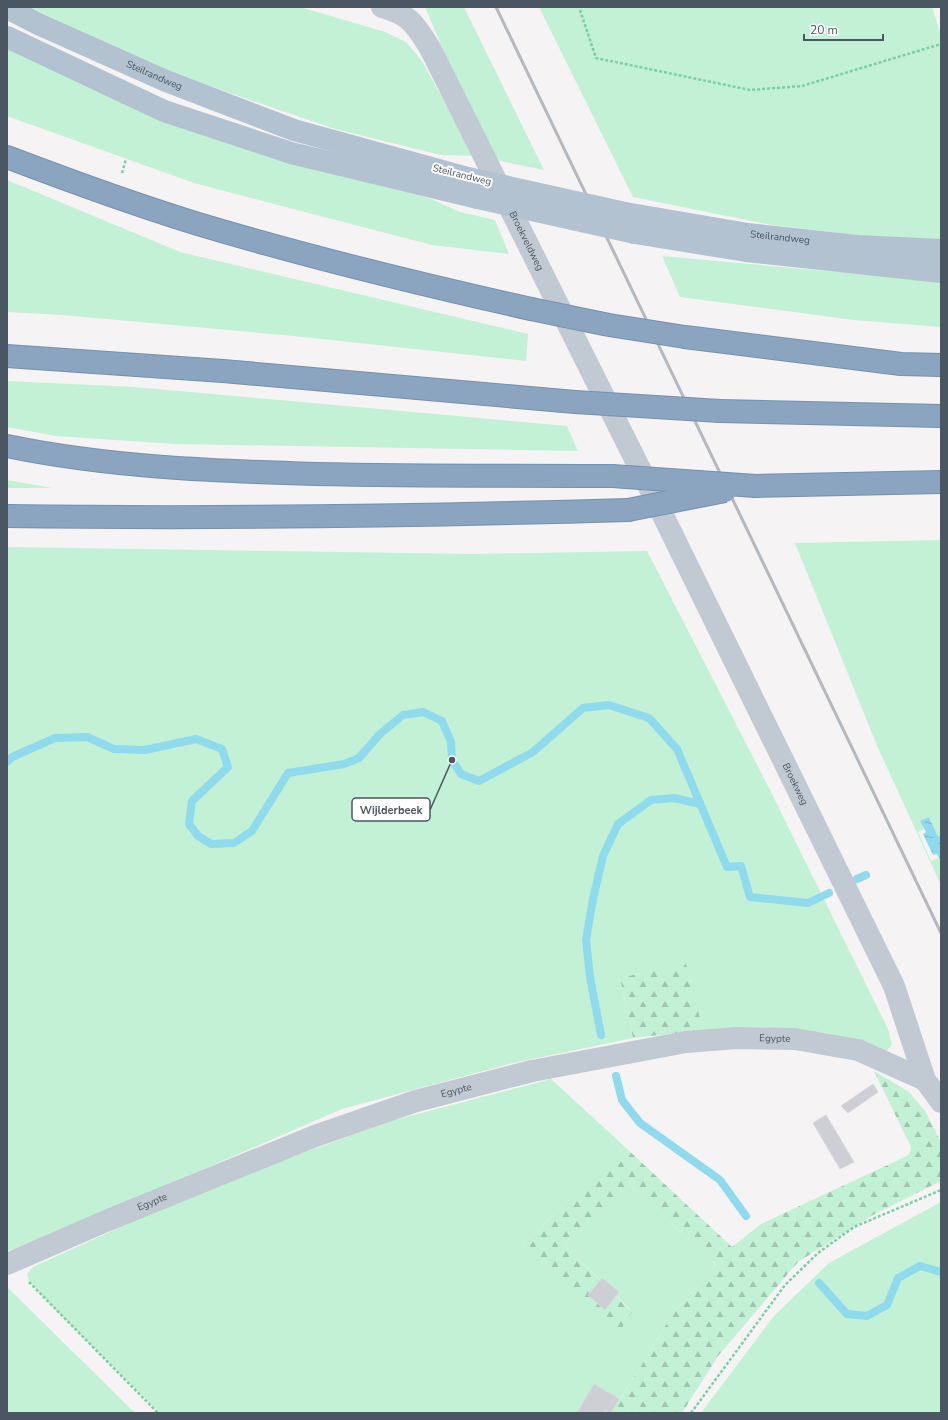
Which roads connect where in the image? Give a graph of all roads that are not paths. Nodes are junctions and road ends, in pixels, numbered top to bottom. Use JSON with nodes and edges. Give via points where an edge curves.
{"nodes":[{"id":1,"x":382,"y":7,"type":"edge"},
{"id":2,"x":7,"y":8,"type":"edge"},
{"id":3,"x":7,"y":38,"type":"edge"},
{"id":4,"x":7,"y":157,"type":"edge"},
{"id":5,"x":941,"y":250,"type":"edge"},
{"id":6,"x":941,"y":272,"type":"edge"},
{"id":7,"x":7,"y":356,"type":"edge"},
{"id":8,"x":941,"y":365,"type":"edge"},
{"id":9,"x":941,"y":416,"type":"edge"},
{"id":10,"x":7,"y":446,"type":"edge"},
{"id":11,"x":941,"y":482,"type":"edge"},
{"id":12,"x":756,"y":486,"type":"junction"},
{"id":13,"x":652,"y":493,"type":"joint"},
{"id":14,"x":7,"y":516,"type":"edge"},
{"id":15,"x":925,"y":1080,"type":"junction"},
{"id":16,"x":941,"y":1102,"type":"edge"},
{"id":17,"x":9,"y":1264,"type":"edge"}],
"edges":[{"from":1,"to":13,"type":"street","name":"Broekveldweg","via":[[396,11],[415,24],[430,48]]},
{"from":2,"to":5,"type":"main road","name":"Steilrandweg","bridge":true,"via":[[166,81],[294,130],[468,178],[625,213],[748,234],[858,246]]},
{"from":3,"to":6,"type":"main road","name":"Steilrandweg","bridge":true,"via":[[164,111],[291,153],[635,233],[746,251]]},
{"from":4,"to":8,"type":"highway","bridge":true,"via":[[197,223],[323,259],[531,309],[685,337],[901,364]]},
{"from":7,"to":9,"type":"highway","bridge":true,"via":[[223,371],[575,402],[720,411]]},
{"from":10,"to":12,"type":"highway","bridge":true,"via":[[35,452],[143,465],[250,472],[399,476],[612,476]]},
{"from":11,"to":12,"type":"highway"},
{"from":12,"to":14,"type":"highway","bridge":true,"via":[[628,510],[474,515]]},
{"from":13,"to":15,"type":"street","name":"Broekweg","via":[[894,986]]},
{"from":15,"to":16,"type":"street"},
{"from":15,"to":17,"type":"street","name":"Egypte","via":[[858,1050],[795,1039],[737,1038],[686,1042],[532,1071],[416,1101],[315,1136],[106,1221]]}]}
